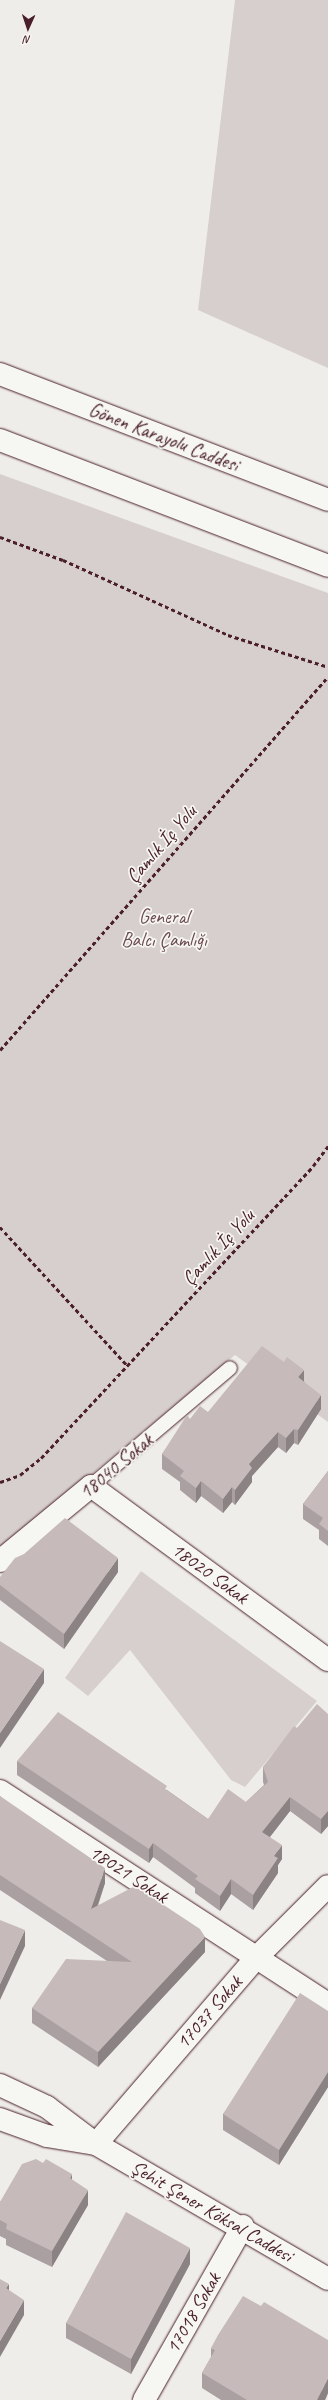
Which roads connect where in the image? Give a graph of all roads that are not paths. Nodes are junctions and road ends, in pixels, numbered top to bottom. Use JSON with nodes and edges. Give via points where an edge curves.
{"nodes":[{"id":1,"x":0,"y":374,"type":"edge"},
{"id":2,"x":0,"y":440,"type":"edge"},
{"id":3,"x":328,"y":500,"type":"edge"},
{"id":4,"x":323,"y":563,"type":"edge"},
{"id":5,"x":230,"y":1368,"type":"dead end"},
{"id":6,"x":92,"y":1486,"type":"junction"},
{"id":7,"x":0,"y":1561,"type":"edge"},
{"id":8,"x":328,"y":1660,"type":"edge"},
{"id":9,"x":0,"y":1791,"type":"edge"},
{"id":10,"x":328,"y":1886,"type":"edge"},
{"id":11,"x":257,"y":1957,"type":"junction"},
{"id":12,"x":328,"y":2004,"type":"edge"},
{"id":13,"x":0,"y":2085,"type":"edge"},
{"id":14,"x":1,"y":2121,"type":"edge"},
{"id":15,"x":96,"y":2144,"type":"junction"},
{"id":16,"x":243,"y":2226,"type":"junction"},
{"id":17,"x":328,"y":2279,"type":"edge"},
{"id":18,"x":144,"y":2400,"type":"edge"}],
"edges":[{"from":1,"to":3,"type":"main road","name":"Gönen Karayolu Caddesi"},
{"from":2,"to":4,"type":"main road"},
{"from":5,"to":6,"type":"lane","name":"18040 Sokak"},
{"from":6,"to":7,"type":"main road","name":"18040 Sokak"},
{"from":6,"to":8,"type":"main road","name":"18020 Sokak"},
{"from":9,"to":11,"type":"main road","name":"18021 Sokak"},
{"from":10,"to":11,"type":"main road","name":"17037 Sokak"},
{"from":11,"to":12,"type":"main road","name":"18021 Sokak"},
{"from":11,"to":15,"type":"main road","name":"17037 Sokak"},
{"from":13,"to":15,"type":"main road","name":"Şehit Şener Köksal Caddesi","via":[[47,2107]]},
{"from":14,"to":15,"type":"main road","name":"Şehit Şener Köksal Caddesi","via":[[47,2136]]},
{"from":15,"to":16,"type":"main road","name":"Şehit Şener Köksal Caddesi"},
{"from":16,"to":17,"type":"main road","name":"Şehit Şener Köksal Caddesi"},
{"from":16,"to":18,"type":"main road","name":"17018 Sokak"}]}
